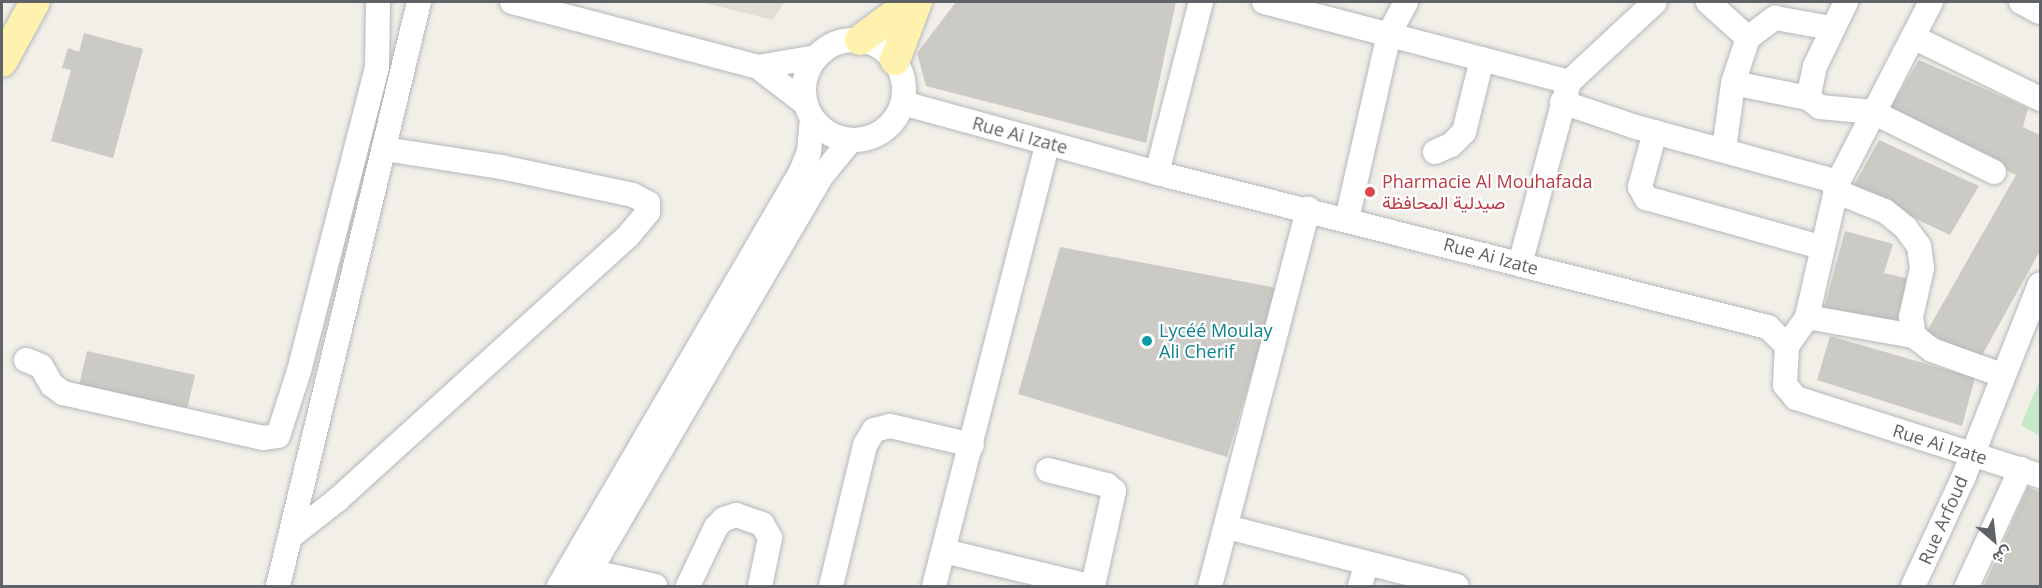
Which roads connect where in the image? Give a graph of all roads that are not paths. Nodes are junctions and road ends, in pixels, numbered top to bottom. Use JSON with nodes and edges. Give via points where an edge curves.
{"nodes":[{"id":1,"x":12,"y":2,"type":"edge"},
{"id":2,"x":35,"y":2,"type":"edge"},
{"id":3,"x":378,"y":2,"type":"edge"},
{"id":4,"x":418,"y":2,"type":"edge"},
{"id":5,"x":515,"y":2,"type":"edge"},
{"id":6,"x":911,"y":2,"type":"edge"},
{"id":7,"x":917,"y":2,"type":"edge"},
{"id":8,"x":1201,"y":2,"type":"edge"},
{"id":9,"x":1264,"y":2,"type":"edge"},
{"id":10,"x":1406,"y":2,"type":"edge"},
{"id":11,"x":1655,"y":2,"type":"edge"},
{"id":12,"x":1708,"y":2,"type":"edge"},
{"id":13,"x":1846,"y":2,"type":"edge"},
{"id":14,"x":1931,"y":2,"type":"edge"},
{"id":15,"x":2021,"y":2,"type":"edge"},
{"id":16,"x":1313,"y":7,"type":"edge"},
{"id":17,"x":2040,"y":12,"type":"edge"},
{"id":18,"x":1831,"y":28,"type":"junction"},
{"id":19,"x":1389,"y":34,"type":"junction"},
{"id":20,"x":1913,"y":37,"type":"junction"},
{"id":21,"x":1748,"y":38,"type":"junction"},
{"id":22,"x":860,"y":40,"type":"junction"},
{"id":23,"x":2,"y":44,"type":"edge"},
{"id":24,"x":816,"y":57,"type":"junction"},
{"id":25,"x":1482,"y":59,"type":"junction"},
{"id":26,"x":895,"y":60,"type":"junction"},
{"id":27,"x":2,"y":62,"type":"edge"},
{"id":28,"x":758,"y":67,"type":"junction"},
{"id":29,"x":1733,"y":83,"type":"junction"},
{"id":30,"x":1566,"y":92,"type":"junction"},
{"id":31,"x":1808,"y":98,"type":"junction"},
{"id":32,"x":2040,"y":99,"type":"edge"},
{"id":33,"x":903,"y":103,"type":"junction"},
{"id":34,"x":809,"y":111,"type":"junction"},
{"id":35,"x":1873,"y":112,"type":"junction"},
{"id":36,"x":2040,"y":119,"type":"edge"},
{"id":37,"x":1654,"y":132,"type":"junction"},
{"id":38,"x":851,"y":140,"type":"junction"},
{"id":39,"x":1048,"y":143,"type":"junction"},
{"id":40,"x":385,"y":149,"type":"junction"},
{"id":41,"x":1724,"y":150,"type":"junction"},
{"id":42,"x":1435,"y":152,"type":"dead end"},
{"id":43,"x":1994,"y":172,"type":"dead end"},
{"id":44,"x":1157,"y":173,"type":"junction"},
{"id":45,"x":1836,"y":186,"type":"junction"},
{"id":46,"x":1308,"y":209,"type":"junction"},
{"id":47,"x":1347,"y":219,"type":"junction"},
{"id":48,"x":1820,"y":247,"type":"junction"},
{"id":49,"x":1520,"y":264,"type":"junction"},
{"id":50,"x":2040,"y":284,"type":"edge"},
{"id":51,"x":1807,"y":317,"type":"junction"},
{"id":52,"x":1914,"y":336,"type":"junction"},
{"id":53,"x":1788,"y":346,"type":"junction"},
{"id":54,"x":26,"y":360,"type":"dead end"},
{"id":55,"x":2002,"y":375,"type":"junction"},
{"id":56,"x":972,"y":445,"type":"junction"},
{"id":57,"x":1972,"y":453,"type":"junction"},
{"id":58,"x":1048,"y":470,"type":"dead end"},
{"id":59,"x":2031,"y":472,"type":"edge"},
{"id":60,"x":1227,"y":527,"type":"junction"},
{"id":61,"x":290,"y":537,"type":"junction"},
{"id":62,"x":944,"y":551,"type":"junction"},
{"id":63,"x":1363,"y":576,"type":"edge"},
{"id":64,"x":585,"y":579,"type":"edge"},
{"id":65,"x":278,"y":586,"type":"edge"},
{"id":66,"x":559,"y":586,"type":"edge"},
{"id":67,"x":655,"y":586,"type":"edge"},
{"id":68,"x":688,"y":586,"type":"edge"},
{"id":69,"x":760,"y":586,"type":"edge"},
{"id":70,"x":831,"y":586,"type":"edge"},
{"id":71,"x":934,"y":586,"type":"edge"},
{"id":72,"x":1091,"y":586,"type":"edge"},
{"id":73,"x":1210,"y":586,"type":"edge"},
{"id":74,"x":1457,"y":586,"type":"edge"},
{"id":75,"x":1913,"y":586,"type":"edge"},
{"id":76,"x":1967,"y":586,"type":"edge"}],
"edges":[{"from":1,"to":23,"type":"main road"},
{"from":2,"to":27,"type":"main road"},
{"from":3,"to":54,"type":"street","via":[[377,67],[296,382],[278,436],[263,438],[63,393],[52,385],[41,366]]},
{"from":4,"to":40,"type":"street"},
{"from":5,"to":28,"type":"street"},
{"from":6,"to":22,"type":"main road"},
{"from":7,"to":26,"type":"main road"},
{"from":8,"to":44,"type":"street"},
{"from":9,"to":16,"type":"street"},
{"from":10,"to":19,"type":"street"},
{"from":11,"to":30,"type":"street"},
{"from":12,"to":21,"type":"street"},
{"from":13,"to":18,"type":"street"},
{"from":14,"to":20,"type":"street"},
{"from":15,"to":17,"type":"street"},
{"from":16,"to":19,"type":"street"},
{"from":18,"to":21,"type":"street","via":[[1775,18]]},
{"from":18,"to":31,"type":"street","via":[[1808,86]]},
{"from":19,"to":25,"type":"street"},
{"from":19,"to":47,"type":"street"},
{"from":20,"to":32,"type":"street"},
{"from":20,"to":35,"type":"street"},
{"from":21,"to":29,"type":"street"},
{"from":22,"to":24,"type":"street","via":[[836,44]]},
{"from":22,"to":26,"type":"street","via":[[885,50]]},
{"from":24,"to":28,"type":"street"},
{"from":24,"to":34,"type":"street","via":[[803,86]]},
{"from":25,"to":30,"type":"street"},
{"from":25,"to":42,"type":"street","via":[[1464,132],[1451,145]]},
{"from":26,"to":33,"type":"street","via":[[902,74]]},
{"from":28,"to":34,"type":"street"},
{"from":29,"to":31,"type":"street"},
{"from":29,"to":41,"type":"street"},
{"from":30,"to":37,"type":"street"},
{"from":30,"to":49,"type":"street"},
{"from":31,"to":35,"type":"street","via":[[1820,107]]},
{"from":32,"to":36,"type":"street"},
{"from":33,"to":38,"type":"street","via":[[882,132]]},
{"from":33,"to":39,"type":"street","name":"Rue Ai Izate"},
{"from":34,"to":38,"type":"street","via":[[823,130]]},
{"from":34,"to":66,"type":"street","via":[[809,152],[800,174]]},
{"from":35,"to":43,"type":"street"},
{"from":35,"to":45,"type":"street"},
{"from":37,"to":41,"type":"street"},
{"from":37,"to":48,"type":"street","via":[[1640,187],[1646,198]]},
{"from":38,"to":64,"type":"street","via":[[823,174]]},
{"from":39,"to":44,"type":"street","name":"Rue Ai Izate"},
{"from":39,"to":56,"type":"street"},
{"from":40,"to":61,"type":"street"},
{"from":40,"to":61,"type":"street","via":[[613,190],[645,200],[648,212],[628,236],[338,500]]},
{"from":41,"to":45,"type":"street"},
{"from":44,"to":46,"type":"street","name":"Rue Ai Izate"},
{"from":45,"to":48,"type":"street"},
{"from":45,"to":52,"type":"street","via":[[1885,211],[1905,227],[1919,246],[1922,268],[1911,317]]},
{"from":46,"to":47,"type":"street","name":"Rue Ai Izate"},
{"from":46,"to":60,"type":"street"},
{"from":47,"to":49,"type":"street","name":"Rue Ai Izate"},
{"from":48,"to":51,"type":"street"},
{"from":49,"to":53,"type":"street","name":"Rue Ai Izate","via":[[1768,327]]},
{"from":50,"to":55,"type":"street","name":"Rue Arfoud"},
{"from":51,"to":52,"type":"street"},
{"from":51,"to":53,"type":"street"},
{"from":52,"to":55,"type":"street","via":[[1932,350]]},
{"from":53,"to":57,"type":"street","name":"Rue Ai Izate","via":[[1785,385],[1796,398]]},
{"from":55,"to":57,"type":"street","name":"Rue Arfoud"},
{"from":56,"to":62,"type":"street"},
{"from":56,"to":70,"type":"street","via":[[890,426],[874,430],[865,445]]},
{"from":57,"to":59,"type":"street","name":"Rue Ai Izate"},
{"from":57,"to":75,"type":"street","name":"Rue Arfoud"},
{"from":58,"to":72,"type":"street","via":[[1107,485],[1114,491]]},
{"from":59,"to":76,"type":"street"},
{"from":60,"to":63,"type":"street"},
{"from":60,"to":73,"type":"street"},
{"from":61,"to":65,"type":"street"},
{"from":62,"to":71,"type":"street"},
{"from":62,"to":72,"type":"street"},
{"from":63,"to":74,"type":"street"},
{"from":64,"to":67,"type":"street"},
{"from":68,"to":69,"type":"street","via":[[716,527],[736,515],[762,524],[770,538]]}]}
